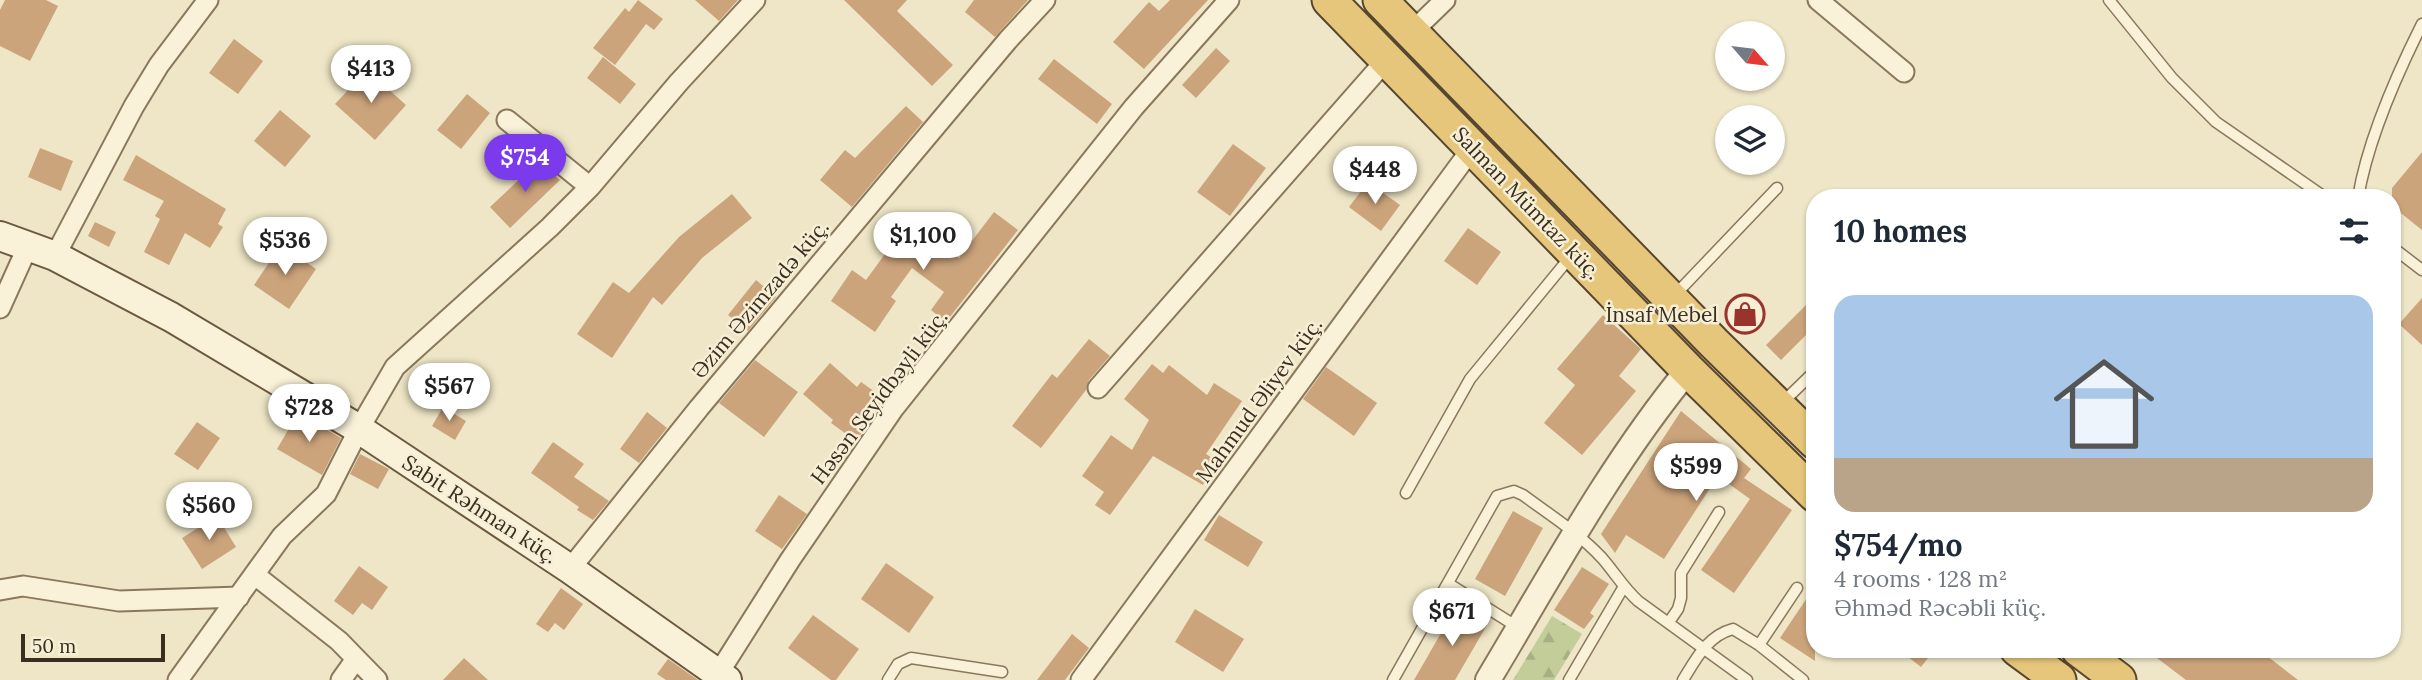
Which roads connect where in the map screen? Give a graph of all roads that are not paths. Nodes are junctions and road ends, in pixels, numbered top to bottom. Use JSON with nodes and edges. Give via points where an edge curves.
{"nodes":[{"id":1,"x":208,"y":0,"type":"edge"},
{"id":2,"x":755,"y":0,"type":"edge"},
{"id":3,"x":1045,"y":0,"type":"edge"},
{"id":4,"x":1229,"y":0,"type":"edge"},
{"id":5,"x":1329,"y":0,"type":"edge"},
{"id":6,"x":1380,"y":0,"type":"edge"},
{"id":7,"x":1446,"y":0,"type":"edge"},
{"id":8,"x":1818,"y":0,"type":"edge"},
{"id":9,"x":2109,"y":0,"type":"edge"},
{"id":10,"x":2422,"y":24,"type":"edge"},
{"id":11,"x":1412,"y":32,"type":"junction"},
{"id":12,"x":1387,"y":59,"type":"junction"},
{"id":13,"x":1904,"y":72,"type":"dead end"},
{"id":14,"x":507,"y":120,"type":"dead end"},
{"id":15,"x":1473,"y":147,"type":"junction"},
{"id":16,"x":590,"y":187,"type":"junction"},
{"id":17,"x":1777,"y":188,"type":"dead end"},
{"id":18,"x":2313,"y":189,"type":"edge"},
{"id":19,"x":2360,"y":189,"type":"edge"},
{"id":20,"x":1593,"y":218,"type":"junction"},
{"id":21,"x":0,"y":236,"type":"edge"},
{"id":22,"x":27,"y":246,"type":"junction"},
{"id":23,"x":1570,"y":248,"type":"junction"},
{"id":24,"x":2401,"y":254,"type":"edge"},
{"id":25,"x":55,"y":256,"type":"junction"},
{"id":26,"x":2422,"y":270,"type":"edge"},
{"id":27,"x":1671,"y":299,"type":"junction"},
{"id":28,"x":0,"y":308,"type":"edge"},
{"id":29,"x":1714,"y":343,"type":"junction"},
{"id":30,"x":1688,"y":370,"type":"junction"},
{"id":31,"x":1806,"y":380,"type":"edge"},
{"id":32,"x":1098,"y":387,"type":"dead end"},
{"id":33,"x":1779,"y":407,"type":"junction"},
{"id":34,"x":359,"y":429,"type":"junction"},
{"id":35,"x":1806,"y":433,"type":"edge"},
{"id":36,"x":1806,"y":486,"type":"edge"},
{"id":37,"x":1406,"y":493,"type":"dead end"},
{"id":38,"x":1719,"y":512,"type":"dead end"},
{"id":39,"x":1575,"y":534,"type":"junction"},
{"id":40,"x":570,"y":569,"type":"junction"},
{"id":41,"x":255,"y":575,"type":"junction"},
{"id":42,"x":1449,"y":584,"type":"junction"},
{"id":43,"x":1623,"y":588,"type":"junction"},
{"id":44,"x":1797,"y":588,"type":"dead end"},
{"id":45,"x":0,"y":590,"type":"edge"},
{"id":46,"x":239,"y":597,"type":"junction"},
{"id":47,"x":1669,"y":622,"type":"junction"},
{"id":48,"x":1519,"y":628,"type":"junction"},
{"id":49,"x":1759,"y":645,"type":"junction"},
{"id":50,"x":1703,"y":648,"type":"junction"},
{"id":51,"x":2029,"y":658,"type":"edge"},
{"id":52,"x":2090,"y":658,"type":"edge"},
{"id":53,"x":356,"y":659,"type":"junction"},
{"id":54,"x":1002,"y":671,"type":"dead end"},
{"id":55,"x":723,"y":677,"type":"edge"},
{"id":56,"x":178,"y":680,"type":"edge"},
{"id":57,"x":341,"y":680,"type":"edge"},
{"id":58,"x":377,"y":680,"type":"edge"},
{"id":59,"x":888,"y":680,"type":"edge"},
{"id":60,"x":1081,"y":680,"type":"edge"},
{"id":61,"x":1393,"y":680,"type":"edge"},
{"id":62,"x":1488,"y":680,"type":"edge"},
{"id":63,"x":1569,"y":680,"type":"edge"},
{"id":64,"x":1683,"y":680,"type":"edge"},
{"id":65,"x":1747,"y":680,"type":"edge"},
{"id":66,"x":1803,"y":680,"type":"edge"},
{"id":67,"x":2059,"y":680,"type":"edge"},
{"id":68,"x":2119,"y":680,"type":"edge"}],
"edges":[{"from":1,"to":25,"type":"street","via":[[134,106]]},
{"from":2,"to":16,"type":"street"},
{"from":3,"to":40,"type":"street","name":"Əzim Əzimzadə küç.","via":[[699,408]]},
{"from":4,"to":55,"type":"street","name":"Həsən Seyidbəyli küç.","via":[[1133,107],[894,408],[789,560]]},
{"from":5,"to":12,"type":"highway","name":"Salman Mümtaz küç."},
{"from":6,"to":11,"type":"highway"},
{"from":7,"to":11,"type":"street"},
{"from":8,"to":13,"type":"street"},
{"from":9,"to":18,"type":"lane","via":[[2172,78],[2216,122]]},
{"from":10,"to":19,"type":"lane","via":[[2363,169]]},
{"from":11,"to":12,"type":"highway"},
{"from":11,"to":20,"type":"highway"},
{"from":12,"to":15,"type":"highway","name":"Salman Mümtaz küç."},
{"from":12,"to":32,"type":"street"},
{"from":14,"to":16,"type":"street"},
{"from":15,"to":23,"type":"highway","name":"Salman Mümtaz küç."},
{"from":15,"to":60,"type":"street","name":"Mahmud Əliyev küç."},
{"from":16,"to":34,"type":"street","via":[[395,367]]},
{"from":17,"to":27,"type":"lane"},
{"from":20,"to":23,"type":"highway"},
{"from":20,"to":27,"type":"highway"},
{"from":21,"to":22,"type":"main road","name":"Sabit Rəhman küç."},
{"from":22,"to":25,"type":"main road","name":"Sabit Rəhman küç."},
{"from":22,"to":28,"type":"street"},
{"from":23,"to":30,"type":"highway","name":"Salman Mümtaz küç."},
{"from":23,"to":37,"type":"lane","via":[[1470,379]]},
{"from":24,"to":26,"type":"lane"},
{"from":25,"to":34,"type":"main road","name":"Sabit Rəhman küç.","via":[[171,317]]},
{"from":27,"to":29,"type":"highway"},
{"from":29,"to":30,"type":"highway"},
{"from":29,"to":33,"type":"highway"},
{"from":30,"to":36,"type":"highway","name":"Salman Mümtaz küç."},
{"from":30,"to":39,"type":"street","via":[[1624,456]]},
{"from":31,"to":33,"type":"lane"},
{"from":33,"to":35,"type":"highway"},
{"from":34,"to":40,"type":"main road","name":"Sabit Rəhman küç."},
{"from":34,"to":41,"type":"street","via":[[326,494],[282,536]]},
{"from":38,"to":47,"type":"lane","via":[[1681,573],[1681,598]]},
{"from":39,"to":42,"type":"lane","via":[[1523,495],[1506,492],[1497,496]]},
{"from":39,"to":43,"type":"lane","via":[[1603,559]]},
{"from":39,"to":48,"type":"street"},
{"from":40,"to":55,"type":"main road","name":"Sabit Rəhman küç."},
{"from":41,"to":46,"type":"street"},
{"from":41,"to":53,"type":"street"},
{"from":42,"to":48,"type":"lane"},
{"from":42,"to":61,"type":"lane"},
{"from":43,"to":47,"type":"lane"},
{"from":43,"to":63,"type":"lane"},
{"from":44,"to":49,"type":"lane"},
{"from":45,"to":46,"type":"street","via":[[23,586],[119,601]]},
{"from":46,"to":56,"type":"street"},
{"from":47,"to":50,"type":"lane"},
{"from":48,"to":62,"type":"street"},
{"from":49,"to":50,"type":"lane","via":[[1733,629],[1721,632]]},
{"from":49,"to":66,"type":"lane"},
{"from":50,"to":64,"type":"lane"},
{"from":50,"to":65,"type":"lane"},
{"from":51,"to":67,"type":"highway"},
{"from":52,"to":68,"type":"highway"},
{"from":53,"to":57,"type":"street"},
{"from":53,"to":58,"type":"street"},
{"from":54,"to":59,"type":"lane","via":[[911,658],[898,664]]}]}
